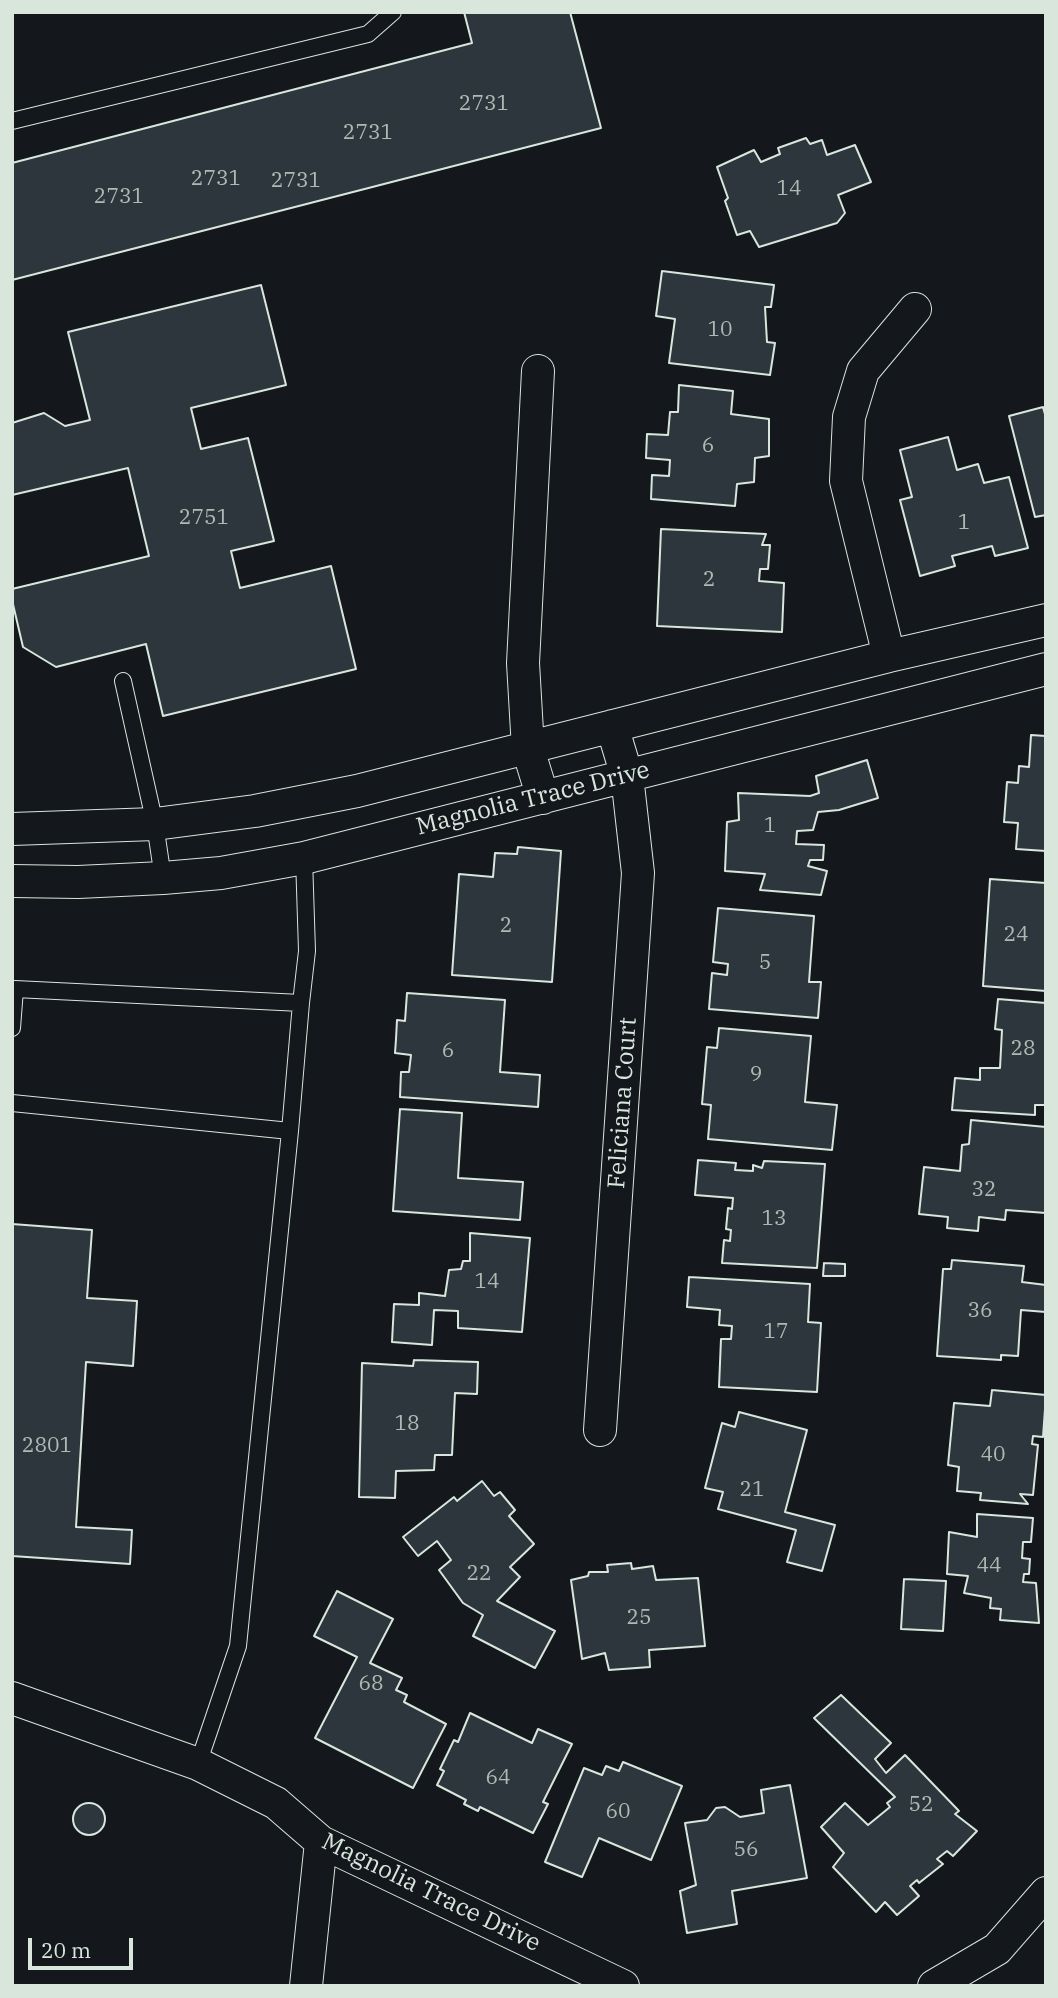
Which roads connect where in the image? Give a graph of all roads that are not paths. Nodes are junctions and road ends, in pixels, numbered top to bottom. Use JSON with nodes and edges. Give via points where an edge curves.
{"nodes":[{"id":1,"x":393,"y":12,"type":"edge"},
{"id":2,"x":12,"y":121,"type":"edge"},
{"id":3,"x":915,"y":309,"type":"dead end"},
{"id":4,"x":538,"y":371,"type":"dead end"},
{"id":5,"x":1046,"y":620,"type":"edge"},
{"id":6,"x":889,"y":656,"type":"junction"},
{"id":7,"x":1046,"y":669,"type":"edge"},
{"id":8,"x":122,"y":681,"type":"dead end"},
{"id":9,"x":612,"y":726,"type":"junction"},
{"id":10,"x":528,"y":749,"type":"junction"},
{"id":11,"x":627,"y":776,"type":"junction"},
{"id":12,"x":543,"y":798,"type":"junction"},
{"id":13,"x":155,"y":824,"type":"junction"},
{"id":14,"x":12,"y":829,"type":"edge"},
{"id":15,"x":304,"y":858,"type":"junction"},
{"id":16,"x":163,"y":878,"type":"junction"},
{"id":17,"x":12,"y":881,"type":"edge"},
{"id":18,"x":301,"y":1003,"type":"junction"},
{"id":19,"x":12,"y":1028,"type":"edge"},
{"id":20,"x":12,"y":1103,"type":"edge"},
{"id":21,"x":290,"y":1131,"type":"junction"},
{"id":22,"x":600,"y":1430,"type":"dead end"},
{"id":23,"x":12,"y":1698,"type":"edge"},
{"id":24,"x":198,"y":1763,"type":"junction"},
{"id":25,"x":321,"y":1842,"type":"junction"},
{"id":26,"x":1046,"y":1893,"type":"edge"},
{"id":27,"x":306,"y":1986,"type":"edge"},
{"id":28,"x":622,"y":1986,"type":"edge"},
{"id":29,"x":933,"y":1986,"type":"edge"}],
"edges":[{"from":1,"to":2,"type":"lane","via":[[368,34]]},
{"from":3,"to":6,"type":"street","via":[[863,371],[849,417],[846,481]]},
{"from":4,"to":10,"type":"street","via":[[523,663]]},
{"from":5,"to":6,"type":"street","name":"Magnolia Trace Drive"},
{"from":6,"to":9,"type":"street","name":"Magnolia Trace Drive"},
{"from":7,"to":11,"type":"street","name":"Magnolia Trace Drive"},
{"from":8,"to":13,"type":"lane"},
{"from":9,"to":10,"type":"street","name":"Magnolia Trace Drive"},
{"from":9,"to":11,"type":"street","name":"Feliciana Court"},
{"from":10,"to":12,"type":"street"},
{"from":10,"to":13,"type":"street","name":"Magnolia Trace Drive","via":[[357,791]]},
{"from":11,"to":12,"type":"street","name":"Magnolia Trace Drive"},
{"from":11,"to":22,"type":"street","name":"Feliciana Court","via":[[638,873]]},
{"from":12,"to":15,"type":"street","name":"Magnolia Trace Drive"},
{"from":13,"to":14,"type":"street","name":"Magnolia Trace Drive"},
{"from":13,"to":16,"type":"lane"},
{"from":15,"to":16,"type":"street","name":"Magnolia Trace Drive"},
{"from":15,"to":18,"type":"lane","via":[[307,951]]},
{"from":16,"to":17,"type":"street","name":"Magnolia Trace Drive"},
{"from":18,"to":19,"type":"lane","via":[[15,989]]},
{"from":18,"to":21,"type":"lane"},
{"from":20,"to":21,"type":"lane"},
{"from":21,"to":24,"type":"lane","via":[[239,1646]]},
{"from":23,"to":24,"type":"street","name":"Magnolia Trace Drive"},
{"from":24,"to":25,"type":"street","name":"Magnolia Trace Drive","via":[[276,1803]]},
{"from":25,"to":27,"type":"street"},
{"from":25,"to":28,"type":"street","name":"Magnolia Trace Drive"},
{"from":26,"to":29,"type":"street","via":[[997,1949]]}]}
